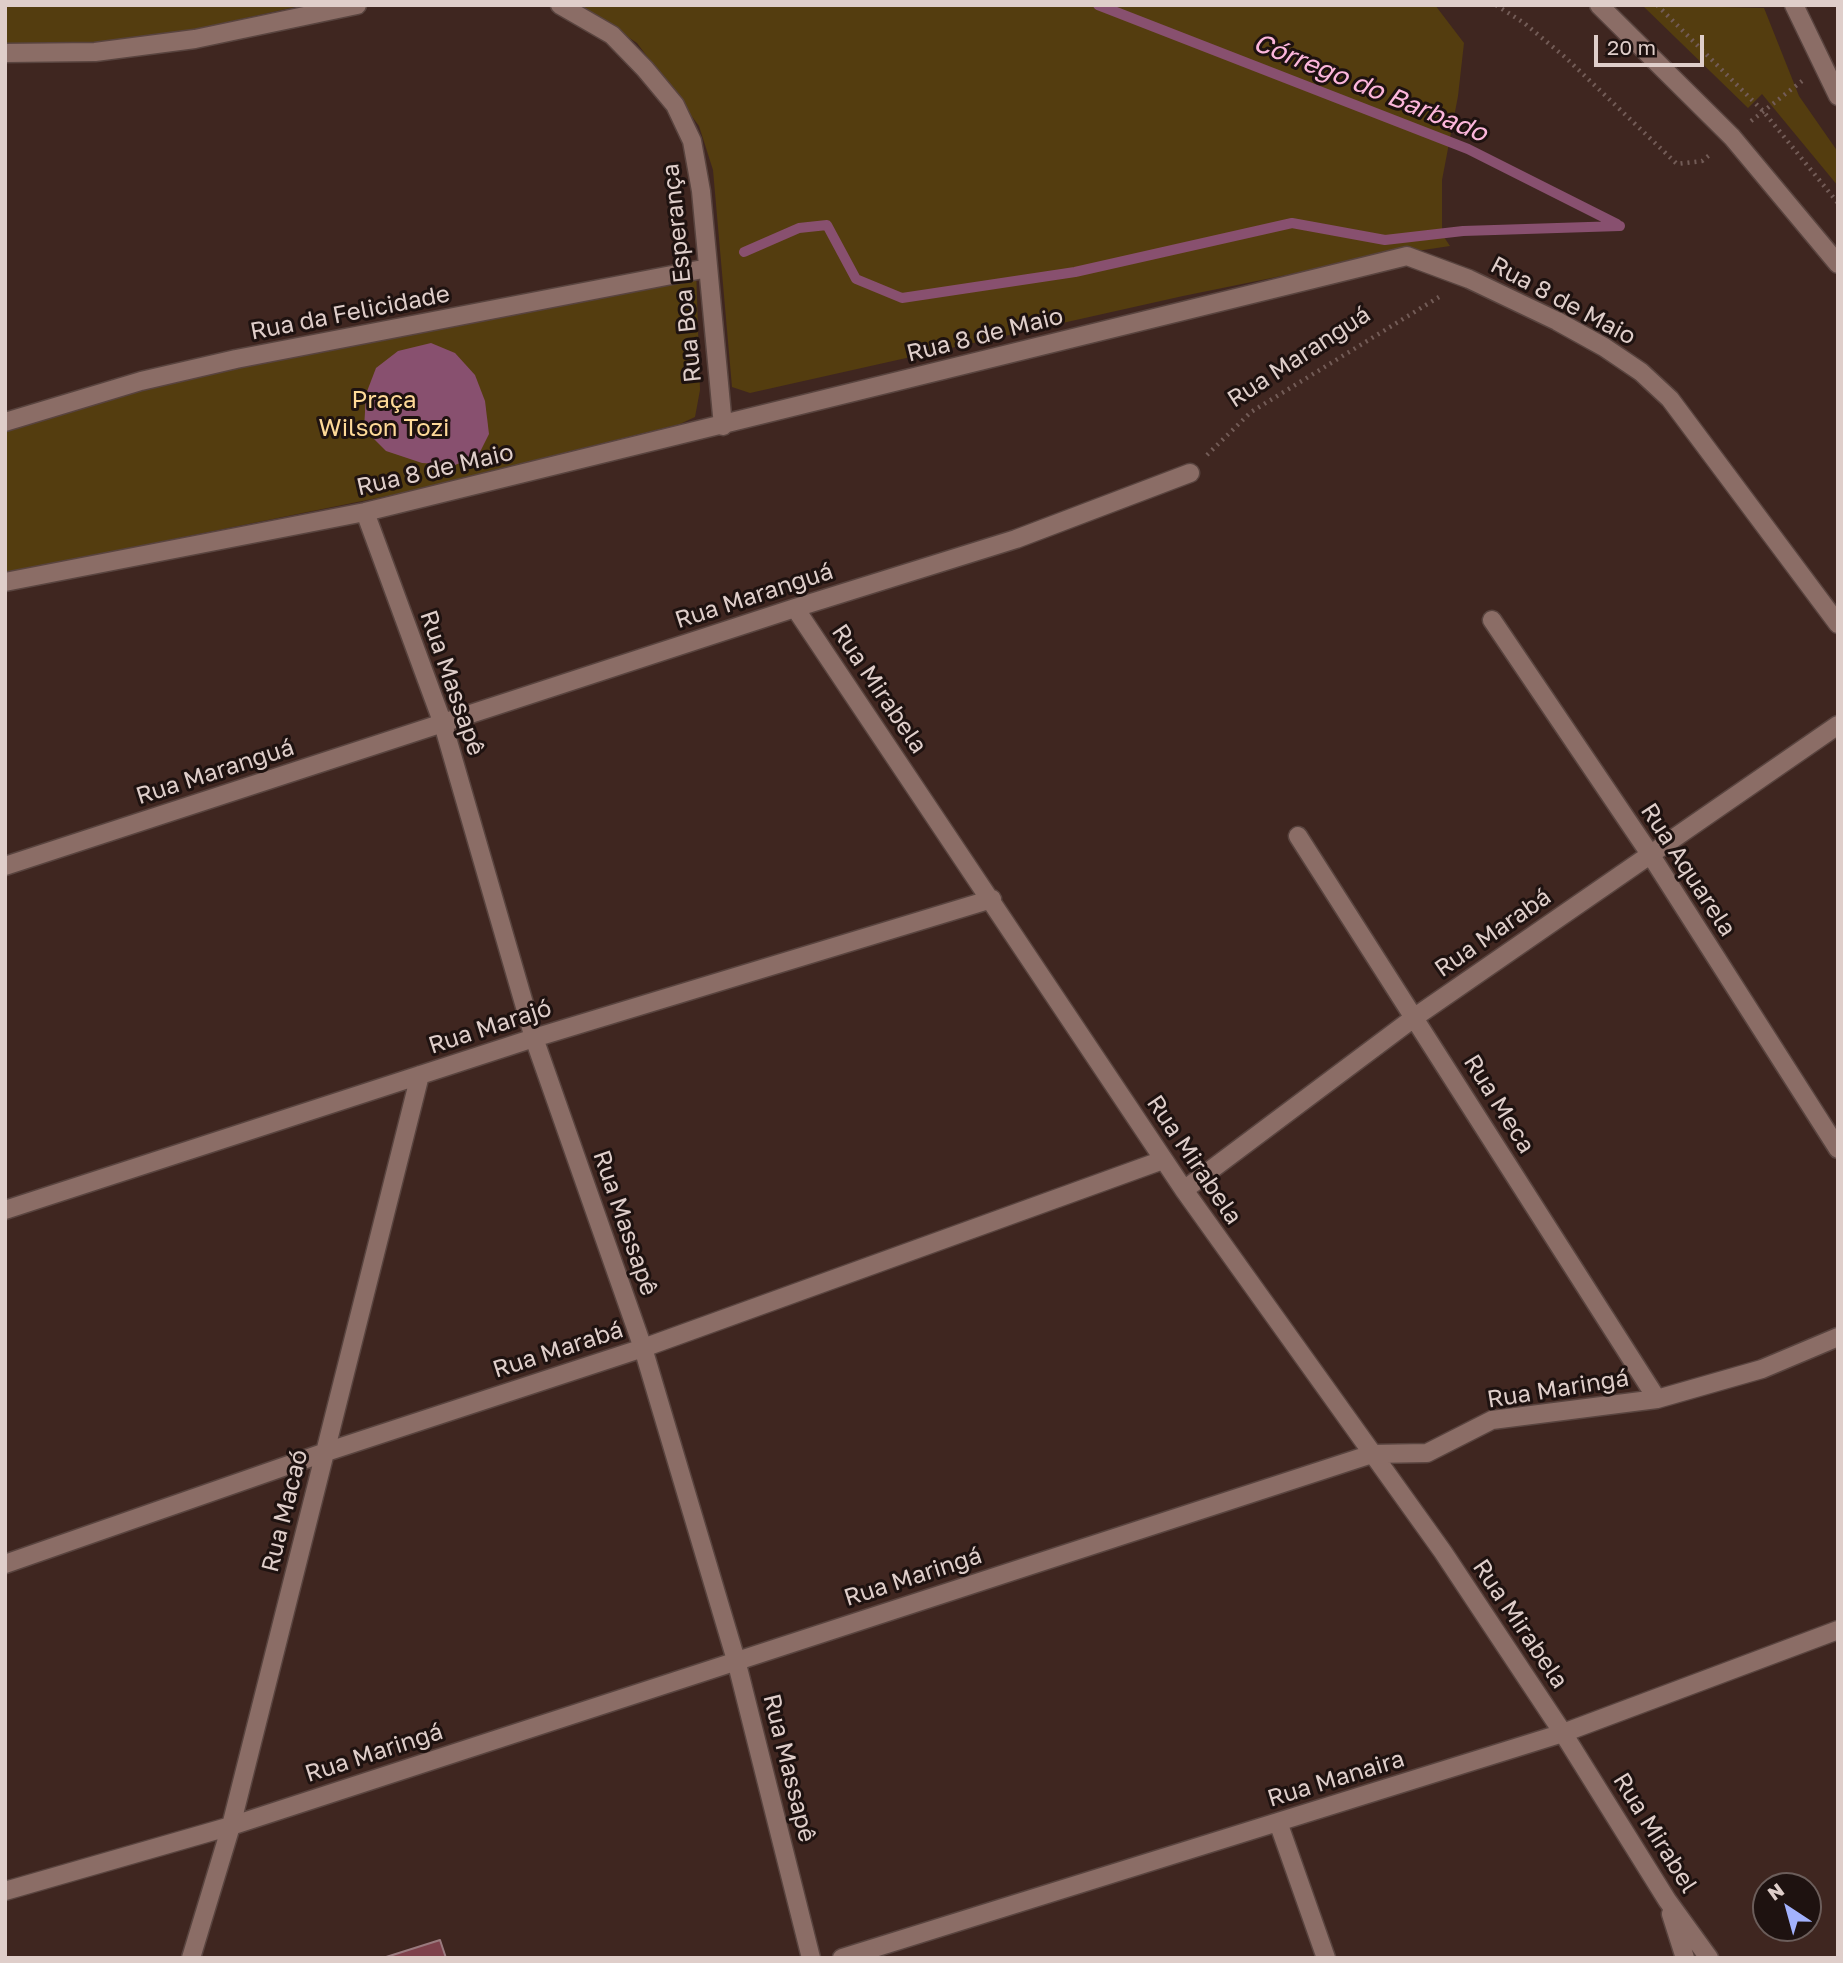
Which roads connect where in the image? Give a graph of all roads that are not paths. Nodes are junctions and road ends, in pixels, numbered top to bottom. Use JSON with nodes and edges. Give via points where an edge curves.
{"nodes":[{"id":1,"x":357,"y":5,"type":"edge"},
{"id":2,"x":560,"y":5,"type":"edge"},
{"id":3,"x":1599,"y":5,"type":"edge"},
{"id":4,"x":1794,"y":5,"type":"edge"},
{"id":5,"x":5,"y":53,"type":"edge"},
{"id":6,"x":1838,"y":96,"type":"edge"},
{"id":7,"x":1838,"y":264,"type":"edge"},
{"id":8,"x":708,"y":268,"type":"junction"},
{"id":9,"x":5,"y":422,"type":"edge"},
{"id":10,"x":723,"y":426,"type":"junction"},
{"id":11,"x":1189,"y":473,"type":"road end"},
{"id":12,"x":365,"y":512,"type":"junction"},
{"id":13,"x":5,"y":582,"type":"edge"},
{"id":14,"x":795,"y":608,"type":"junction"},
{"id":15,"x":1492,"y":621,"type":"dead end"},
{"id":16,"x":1838,"y":624,"type":"edge"},
{"id":17,"x":443,"y":724,"type":"junction"},
{"id":18,"x":1838,"y":725,"type":"edge"},
{"id":19,"x":1298,"y":836,"type":"dead end"},
{"id":20,"x":1650,"y":854,"type":"junction"},
{"id":21,"x":5,"y":866,"type":"edge"},
{"id":22,"x":992,"y":899,"type":"junction"},
{"id":23,"x":1415,"y":1017,"type":"junction"},
{"id":24,"x":534,"y":1038,"type":"junction"},
{"id":25,"x":420,"y":1075,"type":"junction"},
{"id":26,"x":1838,"y":1149,"type":"edge"},
{"id":27,"x":1163,"y":1160,"type":"junction"},
{"id":28,"x":1184,"y":1190,"type":"junction"},
{"id":29,"x":5,"y":1210,"type":"edge"},
{"id":30,"x":1838,"y":1337,"type":"edge"},
{"id":31,"x":643,"y":1348,"type":"junction"},
{"id":32,"x":1657,"y":1399,"type":"junction"},
{"id":33,"x":326,"y":1452,"type":"junction"},
{"id":34,"x":1372,"y":1454,"type":"junction"},
{"id":35,"x":5,"y":1564,"type":"edge"},
{"id":36,"x":1838,"y":1630,"type":"edge"},
{"id":37,"x":736,"y":1660,"type":"junction"},
{"id":38,"x":1563,"y":1733,"type":"junction"},
{"id":39,"x":1278,"y":1822,"type":"junction"},
{"id":40,"x":231,"y":1826,"type":"junction"},
{"id":41,"x":5,"y":1891,"type":"edge"},
{"id":42,"x":1667,"y":1900,"type":"junction"},
{"id":43,"x":191,"y":1958,"type":"edge"},
{"id":44,"x":811,"y":1958,"type":"edge"},
{"id":45,"x":842,"y":1958,"type":"edge"},
{"id":46,"x":1326,"y":1958,"type":"edge"},
{"id":47,"x":1685,"y":1958,"type":"edge"},
{"id":48,"x":1709,"y":1958,"type":"edge"}],
"edges":[{"from":1,"to":5,"type":"street","via":[[195,39],[95,52]]},
{"from":2,"to":8,"type":"street","name":"Rua Boa Esperança","via":[[612,35],[675,105],[692,141]]},
{"from":3,"to":7,"type":"street","via":[[1732,136]]},
{"from":4,"to":6,"type":"street"},
{"from":8,"to":9,"type":"street","name":"Rua da Felicidade","via":[[236,359],[141,381]]},
{"from":8,"to":10,"type":"street","name":"Rua Boa Esperança"},
{"from":10,"to":12,"type":"street","name":"Rua 8 de Maio"},
{"from":10,"to":16,"type":"street","name":"Rua 8 de Maio","via":[[1407,256],[1469,279],[1604,347],[1641,372],[1670,399]]},
{"from":11,"to":14,"type":"street","name":"Rua Maranguá","via":[[1016,539]]},
{"from":12,"to":13,"type":"street","name":"Rua 8 de Maio"},
{"from":12,"to":17,"type":"street","name":"Rua Massapê"},
{"from":14,"to":17,"type":"street","name":"Rua Maranguá"},
{"from":14,"to":22,"type":"street","name":"Rua Mirabela"},
{"from":15,"to":20,"type":"street","name":"Rua Aquarela"},
{"from":17,"to":21,"type":"street","name":"Rua Maranguá"},
{"from":17,"to":24,"type":"street","name":"Rua Massapê"},
{"from":18,"to":20,"type":"street","name":"Rua Marabá"},
{"from":19,"to":23,"type":"street","name":"Rua Meca"},
{"from":20,"to":23,"type":"street","name":"Rua Marabá"},
{"from":20,"to":26,"type":"street","name":"Rua Aquarela"},
{"from":22,"to":24,"type":"street","name":"Rua Marajó"},
{"from":22,"to":27,"type":"street","name":"Rua Mirabela"},
{"from":23,"to":28,"type":"street","name":"Rua Marabá"},
{"from":23,"to":32,"type":"street","name":"Rua Meca"},
{"from":24,"to":25,"type":"street","name":"Rua Marajó"},
{"from":24,"to":31,"type":"street","name":"Rua Massapê"},
{"from":25,"to":29,"type":"street","name":"Rua Marajó"},
{"from":25,"to":33,"type":"street","name":"Rua Macaó"},
{"from":27,"to":28,"type":"street","name":"Rua Mirabela"},
{"from":27,"to":31,"type":"street","name":"Rua Marabá"},
{"from":28,"to":34,"type":"street","name":"Rua Mirabela"},
{"from":30,"to":32,"type":"street","name":"Rua Maringá","via":[[1762,1369]]},
{"from":31,"to":33,"type":"street","name":"Rua Marabá"},
{"from":31,"to":37,"type":"street","name":"Rua Massapê"},
{"from":32,"to":34,"type":"street","name":"Rua Maringá","via":[[1492,1420],[1427,1453]]},
{"from":33,"to":35,"type":"street","name":"Rua Marabá"},
{"from":33,"to":40,"type":"street","name":"Rua Macaó"},
{"from":34,"to":37,"type":"street","name":"Rua Maringá"},
{"from":34,"to":38,"type":"street","name":"Rua Mirabela"},
{"from":36,"to":38,"type":"street","name":"Rua Manaira"},
{"from":37,"to":40,"type":"street","name":"Rua Maringá"},
{"from":37,"to":44,"type":"street","name":"Rua Massapê"},
{"from":38,"to":39,"type":"street","name":"Rua Manaira"},
{"from":38,"to":42,"type":"street","name":"Rua Mirabel"},
{"from":39,"to":45,"type":"street","name":"Rua Manaira"},
{"from":39,"to":46,"type":"street"},
{"from":40,"to":41,"type":"street","name":"Rua Maringá"},
{"from":40,"to":43,"type":"street","name":"Rua Macaó"},
{"from":42,"to":47,"type":"street"},
{"from":42,"to":48,"type":"street","name":"Rua Mirabel"}]}
